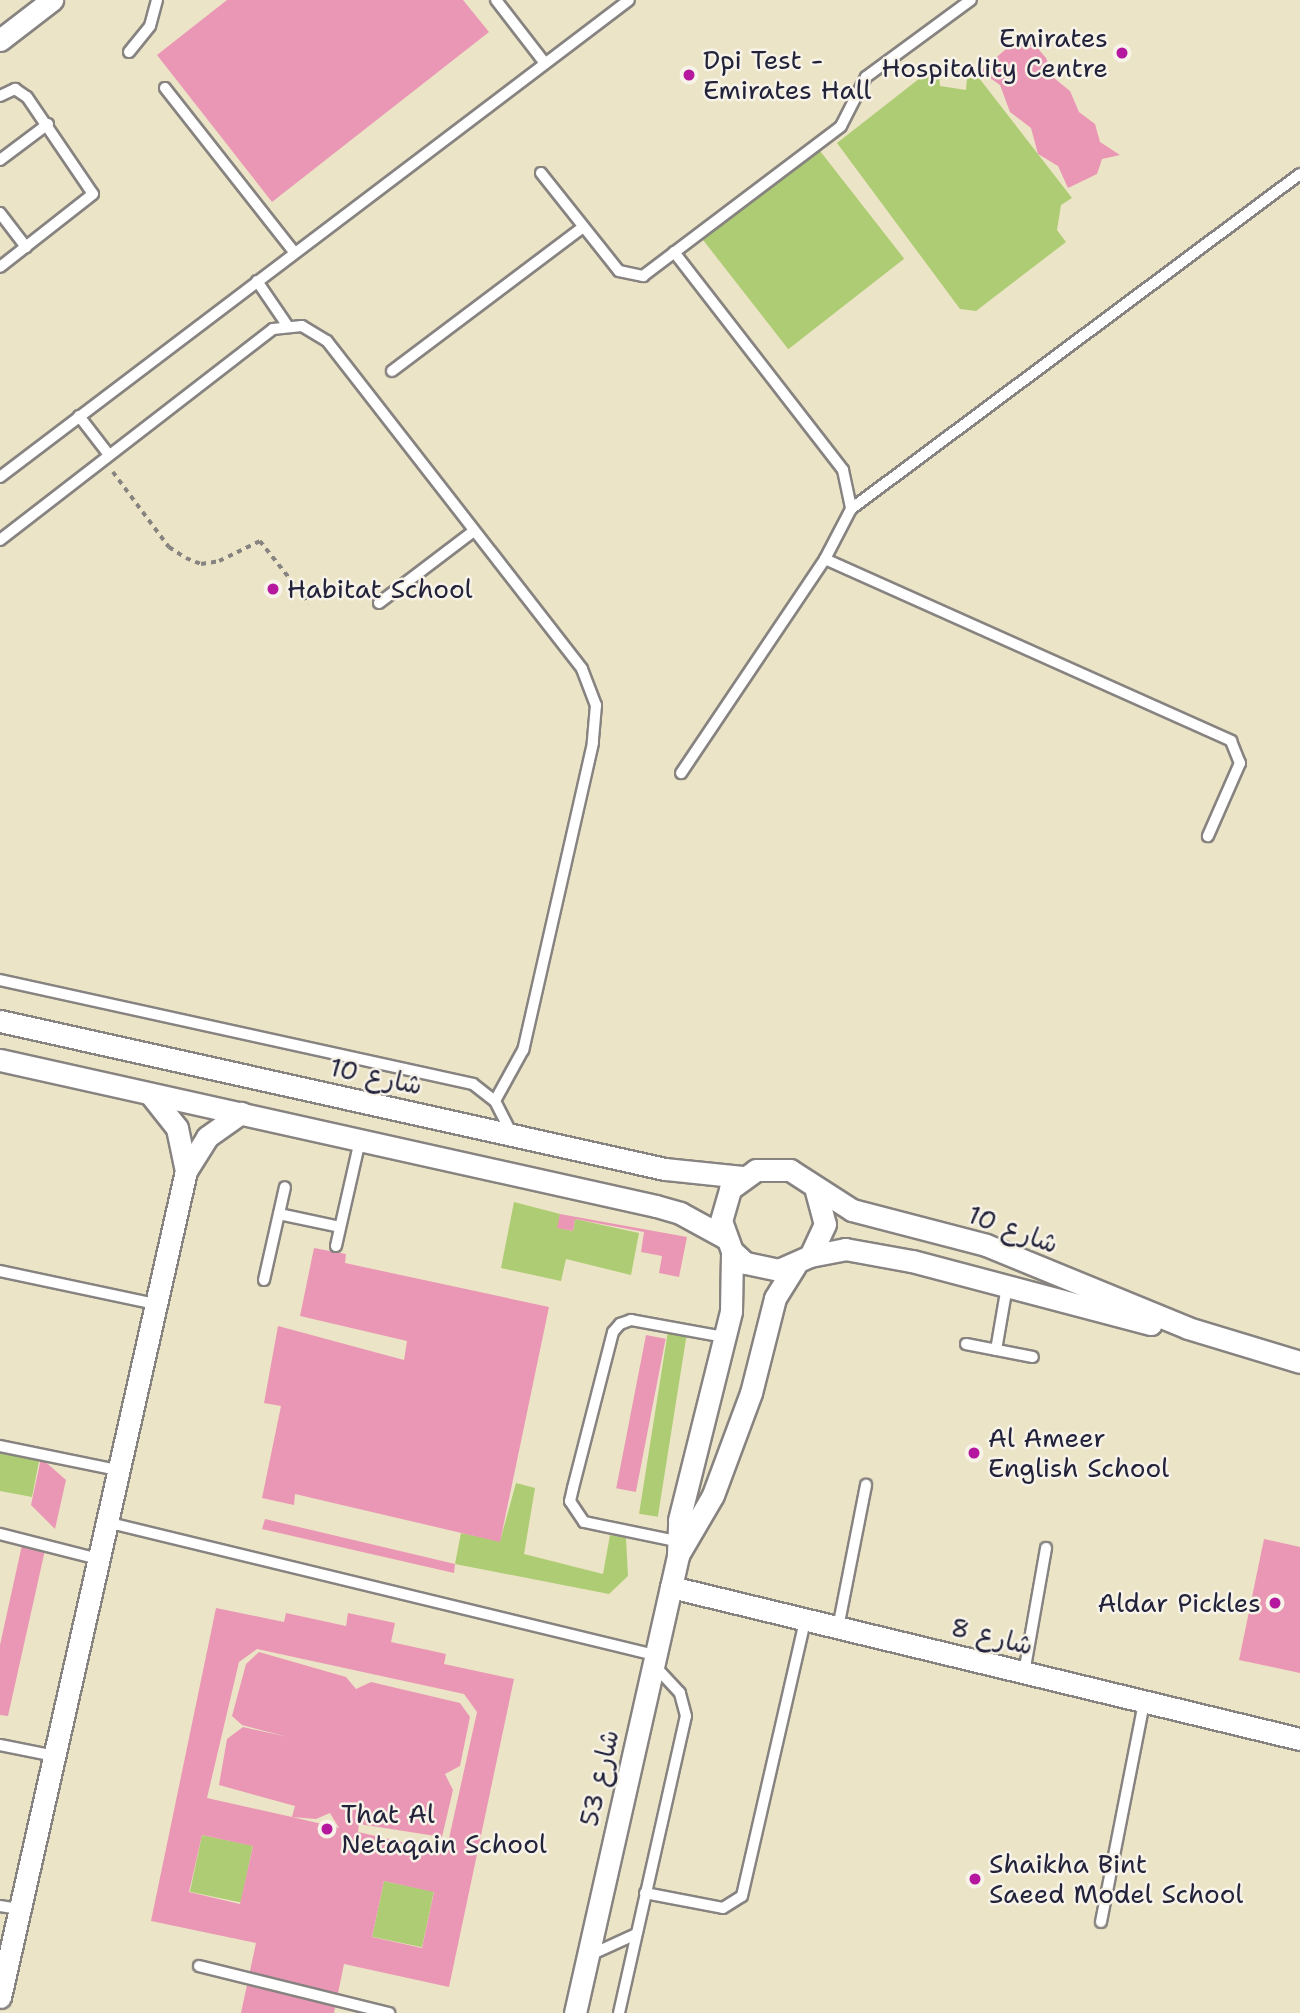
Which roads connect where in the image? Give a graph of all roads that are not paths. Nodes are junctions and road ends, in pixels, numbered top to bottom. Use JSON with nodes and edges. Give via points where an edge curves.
{"nodes":[{"id":1,"x":52,"y":0,"type":"edge"},
{"id":2,"x":157,"y":0,"type":"edge"},
{"id":3,"x":496,"y":0,"type":"edge"},
{"id":4,"x":629,"y":0,"type":"edge"},
{"id":5,"x":971,"y":0,"type":"edge"},
{"id":6,"x":0,"y":40,"type":"edge"},
{"id":7,"x":129,"y":52,"type":"dead end"},
{"id":8,"x":544,"y":62,"type":"junction"},
{"id":9,"x":165,"y":88,"type":"dead end"},
{"id":10,"x":0,"y":96,"type":"edge"},
{"id":11,"x":48,"y":124,"type":"junction"},
{"id":12,"x":0,"y":160,"type":"edge"},
{"id":13,"x":541,"y":173,"type":"dead end"},
{"id":14,"x":1300,"y":174,"type":"edge"},
{"id":15,"x":0,"y":213,"type":"edge"},
{"id":16,"x":583,"y":227,"type":"junction"},
{"id":17,"x":26,"y":247,"type":"junction"},
{"id":18,"x":674,"y":252,"type":"junction"},
{"id":19,"x":294,"y":253,"type":"junction"},
{"id":20,"x":0,"y":267,"type":"edge"},
{"id":21,"x":257,"y":281,"type":"junction"},
{"id":22,"x":287,"y":326,"type":"junction"},
{"id":23,"x":392,"y":371,"type":"dead end"},
{"id":24,"x":79,"y":416,"type":"junction"},
{"id":25,"x":107,"y":457,"type":"junction"},
{"id":26,"x":0,"y":477,"type":"edge"},
{"id":27,"x":851,"y":509,"type":"junction"},
{"id":28,"x":474,"y":531,"type":"junction"},
{"id":29,"x":0,"y":540,"type":"edge"},
{"id":30,"x":825,"y":559,"type":"junction"},
{"id":31,"x":379,"y":603,"type":"dead end"},
{"id":32,"x":681,"y":773,"type":"dead end"},
{"id":33,"x":1208,"y":836,"type":"dead end"},
{"id":34,"x":0,"y":980,"type":"edge"},
{"id":35,"x":0,"y":1021,"type":"edge"},
{"id":36,"x":0,"y":1059,"type":"edge"},
{"id":37,"x":150,"y":1094,"type":"junction"},
{"id":38,"x":495,"y":1101,"type":"junction"},
{"id":39,"x":241,"y":1113,"type":"junction"},
{"id":40,"x":512,"y":1135,"type":"junction"},
{"id":41,"x":360,"y":1140,"type":"junction"},
{"id":42,"x":186,"y":1171,"type":"junction"},
{"id":43,"x":741,"y":1177,"type":"junction"},
{"id":44,"x":285,"y":1186,"type":"dead end"},
{"id":45,"x":817,"y":1191,"type":"junction"},
{"id":46,"x":279,"y":1214,"type":"junction"},
{"id":47,"x":340,"y":1227,"type":"junction"},
{"id":48,"x":728,"y":1244,"type":"junction"},
{"id":49,"x":336,"y":1245,"type":"dead end"},
{"id":50,"x":803,"y":1261,"type":"junction"},
{"id":51,"x":1023,"y":1261,"type":"junction"},
{"id":52,"x":0,"y":1271,"type":"edge"},
{"id":53,"x":264,"y":1280,"type":"dead end"},
{"id":54,"x":1011,"y":1287,"type":"junction"},
{"id":55,"x":155,"y":1304,"type":"junction"},
{"id":56,"x":1188,"y":1328,"type":"junction"},
{"id":57,"x":725,"y":1337,"type":"junction"},
{"id":58,"x":967,"y":1344,"type":"dead end"},
{"id":59,"x":996,"y":1350,"type":"junction"},
{"id":60,"x":1033,"y":1357,"type":"dead end"},
{"id":61,"x":1300,"y":1362,"type":"edge"},
{"id":62,"x":0,"y":1446,"type":"edge"},
{"id":63,"x":117,"y":1470,"type":"junction"},
{"id":64,"x":866,"y":1485,"type":"dead end"},
{"id":65,"x":106,"y":1522,"type":"junction"},
{"id":66,"x":0,"y":1534,"type":"edge"},
{"id":67,"x":677,"y":1548,"type":"junction"},
{"id":68,"x":1046,"y":1548,"type":"dead end"},
{"id":69,"x":98,"y":1559,"type":"junction"},
{"id":70,"x":671,"y":1587,"type":"junction"},
{"id":71,"x":805,"y":1620,"type":"junction"},
{"id":72,"x":838,"y":1628,"type":"junction"},
{"id":73,"x":654,"y":1660,"type":"junction"},
{"id":74,"x":1024,"y":1673,"type":"junction"},
{"id":75,"x":1144,"y":1702,"type":"junction"},
{"id":76,"x":1300,"y":1740,"type":"edge"},
{"id":77,"x":0,"y":1745,"type":"edge"},
{"id":78,"x":55,"y":1756,"type":"junction"},
{"id":79,"x":645,"y":1893,"type":"junction"},
{"id":80,"x":10,"y":1908,"type":"edge"},
{"id":81,"x":1101,"y":1922,"type":"dead end"},
{"id":82,"x":636,"y":1934,"type":"junction"},
{"id":83,"x":588,"y":1956,"type":"junction"},
{"id":84,"x":199,"y":1966,"type":"dead end"},
{"id":85,"x":0,"y":1997,"type":"edge"},
{"id":86,"x":389,"y":2013,"type":"edge"},
{"id":87,"x":575,"y":2013,"type":"edge"},
{"id":88,"x":619,"y":2013,"type":"edge"}],
"edges":[{"from":1,"to":6,"type":"street"},
{"from":2,"to":7,"type":"lane","via":[[150,26]]},
{"from":3,"to":8,"type":"lane"},
{"from":4,"to":8,"type":"lane"},
{"from":5,"to":18,"type":"lane","via":[[866,77],[841,127]]},
{"from":8,"to":19,"type":"lane"},
{"from":9,"to":19,"type":"lane"},
{"from":10,"to":11,"type":"lane","via":[[9,90],[22,92]]},
{"from":11,"to":12,"type":"lane"},
{"from":11,"to":17,"type":"lane","via":[[93,194]]},
{"from":13,"to":16,"type":"lane"},
{"from":14,"to":27,"type":"lane"},
{"from":15,"to":17,"type":"lane"},
{"from":16,"to":18,"type":"lane","via":[[619,271],[630,276],[643,275]]},
{"from":16,"to":23,"type":"lane"},
{"from":17,"to":20,"type":"lane"},
{"from":18,"to":27,"type":"lane","via":[[843,470]]},
{"from":19,"to":21,"type":"lane"},
{"from":21,"to":22,"type":"lane"},
{"from":21,"to":24,"type":"lane"},
{"from":22,"to":25,"type":"lane","via":[[262,337]]},
{"from":22,"to":28,"type":"lane","via":[[302,326],[327,341]]},
{"from":24,"to":25,"type":"lane"},
{"from":24,"to":26,"type":"lane"},
{"from":25,"to":29,"type":"lane"},
{"from":27,"to":30,"type":"lane"},
{"from":28,"to":31,"type":"lane"},
{"from":28,"to":38,"type":"lane","via":[[582,669],[596,705],[593,743],[523,1050]]},
{"from":30,"to":32,"type":"lane"},
{"from":30,"to":33,"type":"lane","via":[[1231,741],[1240,763]]},
{"from":34,"to":38,"type":"lane","via":[[459,1080],[485,1091]]},
{"from":35,"to":40,"type":"street","name":"شارع 10"},
{"from":36,"to":37,"type":"street"},
{"from":37,"to":39,"type":"street"},
{"from":37,"to":42,"type":"street","via":[[177,1128]]},
{"from":38,"to":40,"type":"lane"},
{"from":39,"to":41,"type":"street"},
{"from":39,"to":42,"type":"street","via":[[207,1137]]},
{"from":40,"to":43,"type":"street","name":"شارع 10","via":[[666,1169]]},
{"from":41,"to":47,"type":"lane"},
{"from":41,"to":48,"type":"street","via":[[656,1206],[703,1223]]},
{"from":42,"to":55,"type":"street"},
{"from":43,"to":45,"type":"street","via":[[757,1170],[790,1170]]},
{"from":43,"to":48,"type":"street","via":[[723,1204]]},
{"from":44,"to":46,"type":"lane"},
{"from":45,"to":50,"type":"street","via":[[825,1224]]},
{"from":45,"to":51,"type":"street","name":"شارع 10","via":[[865,1214],[963,1238]]},
{"from":46,"to":47,"type":"lane"},
{"from":46,"to":53,"type":"lane"},
{"from":47,"to":49,"type":"lane"},
{"from":48,"to":50,"type":"street","via":[[761,1269]]},
{"from":48,"to":57,"type":"street","name":"شارع 53","via":[[734,1291]]},
{"from":50,"to":54,"type":"street","name":"شارع 10","via":[[854,1251]]},
{"from":50,"to":67,"type":"street","name":"شارع 53","via":[[775,1298],[748,1405],[713,1495]]},
{"from":51,"to":54,"type":"street","via":[[1027,1277]]},
{"from":51,"to":56,"type":"street","name":"شارع 10"},
{"from":52,"to":55,"type":"lane"},
{"from":54,"to":56,"type":"street","name":"شارع 10","via":[[1160,1326]]},
{"from":54,"to":59,"type":"lane"},
{"from":55,"to":63,"type":"street"},
{"from":56,"to":61,"type":"street","name":"شارع 10"},
{"from":57,"to":67,"type":"street","name":"شارع 53"},
{"from":57,"to":67,"type":"lane","via":[[631,1320],[612,1332],[570,1501],[584,1522]]},
{"from":58,"to":59,"type":"lane"},
{"from":59,"to":60,"type":"lane"},
{"from":62,"to":63,"type":"lane"},
{"from":63,"to":65,"type":"street"},
{"from":64,"to":72,"type":"lane"},
{"from":65,"to":69,"type":"street"},
{"from":65,"to":73,"type":"lane"},
{"from":66,"to":69,"type":"lane"},
{"from":67,"to":70,"type":"street","name":"شارع 53"},
{"from":68,"to":74,"type":"lane"},
{"from":69,"to":78,"type":"street"},
{"from":70,"to":71,"type":"street","name":"شارع 8"},
{"from":70,"to":73,"type":"street","name":"شارع 53"},
{"from":71,"to":72,"type":"street","name":"شارع 8"},
{"from":71,"to":79,"type":"lane","via":[[742,1896],[723,1908]]},
{"from":72,"to":74,"type":"street","name":"شارع 8"},
{"from":73,"to":79,"type":"lane","via":[[680,1693],[686,1716]]},
{"from":73,"to":83,"type":"street","name":"شارع 53"},
{"from":74,"to":75,"type":"street","name":"شارع 8"},
{"from":75,"to":76,"type":"street","name":"شارع 8"},
{"from":75,"to":81,"type":"lane"},
{"from":77,"to":78,"type":"lane"},
{"from":78,"to":80,"type":"street"},
{"from":79,"to":82,"type":"lane"},
{"from":80,"to":85,"type":"street"},
{"from":82,"to":83,"type":"lane"},
{"from":82,"to":88,"type":"lane"},
{"from":83,"to":87,"type":"street","name":"شارع 53"},
{"from":84,"to":86,"type":"lane"}]}
